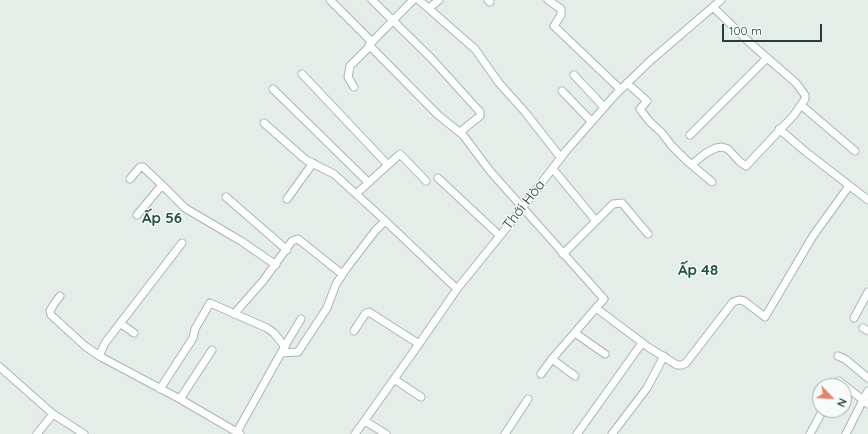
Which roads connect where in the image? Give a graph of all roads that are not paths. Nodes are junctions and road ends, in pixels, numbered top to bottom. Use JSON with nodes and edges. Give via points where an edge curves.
{"nodes":[{"id":1,"x":330,"y":0,"type":"edge"},
{"id":2,"x":372,"y":0,"type":"edge"},
{"id":3,"x":413,"y":0,"type":"edge"},
{"id":4,"x":419,"y":0,"type":"edge"},
{"id":5,"x":439,"y":0,"type":"edge"},
{"id":6,"x":548,"y":0,"type":"edge"},
{"id":7,"x":721,"y":0,"type":"edge"},
{"id":8,"x":713,"y":7,"type":"junction"},
{"id":9,"x":429,"y":8,"type":"junction"},
{"id":10,"x":393,"y":20,"type":"junction"},
{"id":11,"x":371,"y":44,"type":"junction"},
{"id":12,"x":767,"y":58,"type":"junction"},
{"id":13,"x":302,"y":74,"type":"dead end"},
{"id":14,"x":574,"y":75,"type":"dead end"},
{"id":15,"x":627,"y":83,"type":"junction"},
{"id":16,"x":354,"y":87,"type":"dead end"},
{"id":17,"x":274,"y":89,"type":"dead end"},
{"id":18,"x":620,"y":90,"type":"junction"},
{"id":19,"x":562,"y":91,"type":"dead end"},
{"id":20,"x":801,"y":105,"type":"junction"},
{"id":21,"x":604,"y":107,"type":"junction"},
{"id":22,"x":592,"y":121,"type":"junction"},
{"id":23,"x":264,"y":123,"type":"dead end"},
{"id":24,"x":779,"y":129,"type":"junction"},
{"id":25,"x":460,"y":132,"type":"junction"},
{"id":26,"x":690,"y":135,"type":"dead end"},
{"id":27,"x":855,"y":150,"type":"dead end"},
{"id":28,"x":561,"y":158,"type":"junction"},
{"id":29,"x":313,"y":164,"type":"junction"},
{"id":30,"x":692,"y":164,"type":"junction"},
{"id":31,"x":388,"y":165,"type":"junction"},
{"id":32,"x":552,"y":169,"type":"junction"},
{"id":33,"x":438,"y":178,"type":"dead end"},
{"id":34,"x":130,"y":179,"type":"dead end"},
{"id":35,"x":426,"y":181,"type":"dead end"},
{"id":36,"x":368,"y":182,"type":"junction"},
{"id":37,"x":712,"y":182,"type":"dead end"},
{"id":38,"x":162,"y":186,"type":"junction"},
{"id":39,"x":849,"y":186,"type":"junction"},
{"id":40,"x":356,"y":194,"type":"junction"},
{"id":41,"x":226,"y":197,"type":"dead end"},
{"id":42,"x":287,"y":199,"type":"dead end"},
{"id":43,"x":868,"y":200,"type":"edge"},
{"id":44,"x":523,"y":207,"type":"junction"},
{"id":45,"x":138,"y":215,"type":"dead end"},
{"id":46,"x":385,"y":221,"type":"junction"},
{"id":47,"x":596,"y":221,"type":"junction"},
{"id":48,"x":648,"y":234,"type":"dead end"},
{"id":49,"x":500,"y":236,"type":"junction"},
{"id":50,"x":182,"y":243,"type":"dead end"},
{"id":51,"x":287,"y":250,"type":"junction"},
{"id":52,"x":563,"y":254,"type":"junction"},
{"id":53,"x":276,"y":265,"type":"junction"},
{"id":54,"x":342,"y":274,"type":"junction"},
{"id":55,"x":456,"y":289,"type":"junction"},
{"id":56,"x":868,"y":292,"type":"edge"},
{"id":57,"x":60,"y":296,"type":"dead end"},
{"id":58,"x":596,"y":308,"type":"junction"},
{"id":59,"x":234,"y":314,"type":"junction"},
{"id":60,"x":854,"y":318,"type":"dead end"},
{"id":61,"x":302,"y":319,"type":"dead end"},
{"id":62,"x":120,"y":323,"type":"junction"},
{"id":63,"x":354,"y":331,"type":"dead end"},
{"id":64,"x":575,"y":333,"type":"junction"},
{"id":65,"x":134,"y":334,"type":"dead end"},
{"id":66,"x":642,"y":343,"type":"junction"},
{"id":67,"x":419,"y":344,"type":"junction"},
{"id":68,"x":212,"y":350,"type":"dead end"},
{"id":69,"x":283,"y":350,"type":"junction"},
{"id":70,"x":605,"y":354,"type":"dead end"},
{"id":71,"x":664,"y":356,"type":"junction"},
{"id":72,"x":838,"y":356,"type":"dead end"},
{"id":73,"x":100,"y":357,"type":"junction"},
{"id":74,"x":552,"y":359,"type":"junction"},
{"id":75,"x":0,"y":367,"type":"edge"},
{"id":76,"x":541,"y":374,"type":"dead end"},
{"id":77,"x":575,"y":376,"type":"dead end"},
{"id":78,"x":868,"y":378,"type":"edge"},
{"id":79,"x":394,"y":379,"type":"junction"},
{"id":80,"x":160,"y":389,"type":"junction"},
{"id":81,"x":868,"y":391,"type":"edge"},
{"id":82,"x":852,"y":392,"type":"edge"},
{"id":83,"x":421,"y":397,"type":"dead end"},
{"id":84,"x":180,"y":399,"type":"junction"},
{"id":85,"x":528,"y":399,"type":"dead end"},
{"id":86,"x":865,"y":402,"type":"edge"},
{"id":87,"x":53,"y":414,"type":"junction"},
{"id":88,"x":819,"y":418,"type":"edge"},
{"id":89,"x":365,"y":420,"type":"junction"},
{"id":90,"x":238,"y":433,"type":"edge"},
{"id":91,"x":509,"y":433,"type":"edge"},
{"id":92,"x":38,"y":434,"type":"edge"},
{"id":93,"x":84,"y":434,"type":"edge"},
{"id":94,"x":355,"y":434,"type":"edge"},
{"id":95,"x":386,"y":434,"type":"edge"},
{"id":96,"x":577,"y":434,"type":"edge"},
{"id":97,"x":612,"y":434,"type":"edge"},
{"id":98,"x":810,"y":434,"type":"edge"},
{"id":99,"x":846,"y":434,"type":"edge"}],
"edges":[{"from":1,"to":11,"type":"street"},
{"from":2,"to":10,"type":"street"},
{"from":3,"to":10,"type":"street"},
{"from":4,"to":9,"type":"street"},
{"from":5,"to":9,"type":"street"},
{"from":6,"to":18,"type":"street","via":[[561,9],[562,15],[554,26]]},
{"from":7,"to":8,"type":"street","name":"Thới Hòa"},
{"from":8,"to":12,"type":"street"},
{"from":8,"to":15,"type":"street","name":"Thới Hòa"},
{"from":9,"to":28,"type":"street","via":[[475,49],[499,83]]},
{"from":10,"to":11,"type":"street"},
{"from":10,"to":25,"type":"street","via":[[481,113]]},
{"from":11,"to":16,"type":"street","via":[[350,66],[348,77]]},
{"from":11,"to":25,"type":"street","via":[[438,115]]},
{"from":12,"to":20,"type":"street","via":[[796,83],[805,95]]},
{"from":12,"to":26,"type":"street"},
{"from":13,"to":31,"type":"street"},
{"from":14,"to":21,"type":"street"},
{"from":15,"to":18,"type":"street","name":"Thới Hòa"},
{"from":15,"to":30,"type":"street","via":[[647,101],[640,109],[649,121]]},
{"from":17,"to":36,"type":"street"},
{"from":18,"to":21,"type":"street","name":"Thới Hòa"},
{"from":19,"to":22,"type":"street"},
{"from":20,"to":24,"type":"street"},
{"from":20,"to":27,"type":"street"},
{"from":21,"to":22,"type":"street","name":"Thới Hòa"},
{"from":22,"to":28,"type":"street","name":"Thới Hòa"},
{"from":23,"to":29,"type":"street"},
{"from":24,"to":30,"type":"street","via":[[746,166],[728,149],[722,147],[706,153]]},
{"from":24,"to":39,"type":"street"},
{"from":25,"to":44,"type":"street"},
{"from":28,"to":32,"type":"street","name":"Thới Hòa"},
{"from":29,"to":40,"type":"street","via":[[334,174]]},
{"from":29,"to":42,"type":"street"},
{"from":30,"to":37,"type":"street"},
{"from":31,"to":35,"type":"street","via":[[400,154]]},
{"from":31,"to":36,"type":"street"},
{"from":32,"to":44,"type":"street","name":"Thới Hòa"},
{"from":32,"to":47,"type":"street"},
{"from":33,"to":49,"type":"street"},
{"from":34,"to":38,"type":"street","via":[[140,167],[143,167]]},
{"from":36,"to":40,"type":"street"},
{"from":38,"to":45,"type":"street"},
{"from":38,"to":53,"type":"street","via":[[189,210]]},
{"from":39,"to":43,"type":"street"},
{"from":39,"to":71,"type":"street","via":[[814,236],[765,317],[744,302],[733,302],[686,364],[677,365]]},
{"from":40,"to":46,"type":"street"},
{"from":41,"to":51,"type":"street"},
{"from":44,"to":49,"type":"street","name":"Thới Hòa"},
{"from":44,"to":52,"type":"street"},
{"from":46,"to":54,"type":"street"},
{"from":46,"to":55,"type":"street"},
{"from":47,"to":48,"type":"street","via":[[613,204],[622,203]]},
{"from":47,"to":52,"type":"street"},
{"from":49,"to":55,"type":"street","name":"Thới Hòa"},
{"from":50,"to":62,"type":"street"},
{"from":51,"to":53,"type":"street"},
{"from":51,"to":54,"type":"street","via":[[292,241],[298,239]]},
{"from":52,"to":58,"type":"street","via":[[604,299]]},
{"from":53,"to":59,"type":"street"},
{"from":54,"to":69,"type":"street","via":[[327,308],[298,352]]},
{"from":55,"to":67,"type":"street","name":"Thới Hòa"},
{"from":56,"to":60,"type":"street"},
{"from":57,"to":73,"type":"street","via":[[50,311],[51,315]]},
{"from":58,"to":64,"type":"street"},
{"from":58,"to":66,"type":"street"},
{"from":59,"to":69,"type":"street","via":[[274,333]]},
{"from":59,"to":80,"type":"street","via":[[210,303],[195,329],[193,338]]},
{"from":61,"to":69,"type":"street"},
{"from":62,"to":65,"type":"street"},
{"from":62,"to":73,"type":"street"},
{"from":63,"to":67,"type":"street","via":[[368,312]]},
{"from":64,"to":70,"type":"street"},
{"from":64,"to":74,"type":"street"},
{"from":66,"to":71,"type":"street"},
{"from":66,"to":96,"type":"street"},
{"from":67,"to":79,"type":"street","name":"Thới Hòa"},
{"from":68,"to":84,"type":"street"},
{"from":69,"to":90,"type":"street"},
{"from":71,"to":97,"type":"street","via":[[647,388]]},
{"from":72,"to":78,"type":"street"},
{"from":73,"to":80,"type":"street"},
{"from":74,"to":76,"type":"street"},
{"from":74,"to":77,"type":"street"},
{"from":75,"to":87,"type":"street"},
{"from":79,"to":83,"type":"street"},
{"from":79,"to":89,"type":"street","name":"Thới Hòa"},
{"from":80,"to":84,"type":"street"},
{"from":81,"to":86,"type":"street"},
{"from":82,"to":86,"type":"street"},
{"from":84,"to":90,"type":"street"},
{"from":85,"to":91,"type":"street"},
{"from":86,"to":99,"type":"street"},
{"from":87,"to":92,"type":"street"},
{"from":87,"to":93,"type":"street"},
{"from":88,"to":98,"type":"street"},
{"from":89,"to":94,"type":"street","name":"Thới Hòa"},
{"from":89,"to":95,"type":"street"}]}
